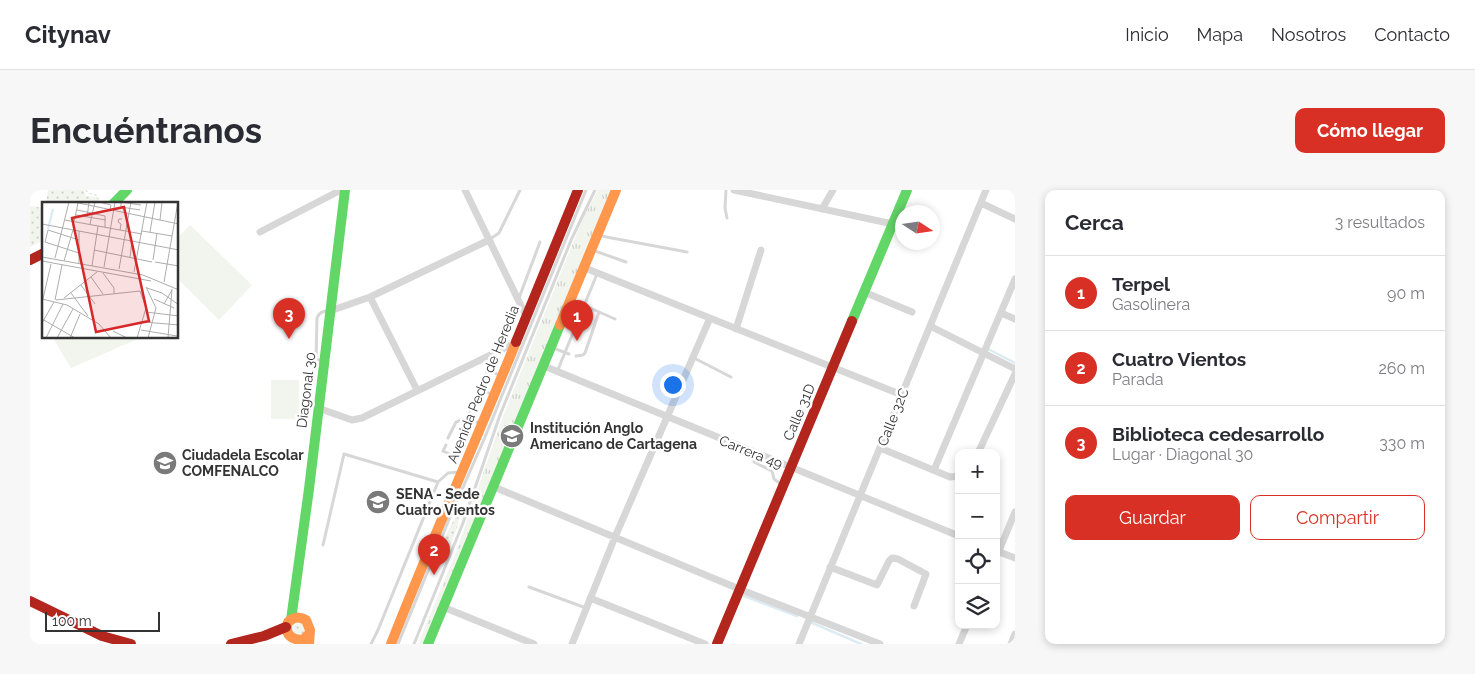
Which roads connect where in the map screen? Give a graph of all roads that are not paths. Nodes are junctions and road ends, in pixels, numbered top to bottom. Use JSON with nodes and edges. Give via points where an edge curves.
{"nodes":[{"id":1,"x":127,"y":190,"type":"edge"},
{"id":2,"x":343,"y":190,"type":"edge"},
{"id":3,"x":465,"y":190,"type":"edge"},
{"id":4,"x":520,"y":190,"type":"edge"},
{"id":5,"x":578,"y":190,"type":"edge"},
{"id":6,"x":586,"y":190,"type":"edge"},
{"id":7,"x":595,"y":190,"type":"edge"},
{"id":8,"x":616,"y":190,"type":"edge"},
{"id":9,"x":726,"y":190,"type":"edge"},
{"id":10,"x":734,"y":190,"type":"edge"},
{"id":11,"x":833,"y":190,"type":"edge"},
{"id":12,"x":907,"y":190,"type":"edge"},
{"id":13,"x":986,"y":190,"type":"edge"},
{"id":14,"x":116,"y":202,"type":"edge"},
{"id":15,"x":981,"y":203,"type":"junction"},
{"id":16,"x":822,"y":209,"type":"junction"},
{"id":17,"x":727,"y":218,"type":"dead end"},
{"id":18,"x":1015,"y":219,"type":"edge"},
{"id":19,"x":893,"y":224,"type":"junction"},
{"id":20,"x":260,"y":232,"type":"dead end"},
{"id":21,"x":598,"y":235,"type":"junction"},
{"id":22,"x":489,"y":240,"type":"junction"},
{"id":23,"x":540,"y":242,"type":"dead end"},
{"id":24,"x":592,"y":250,"type":"junction"},
{"id":25,"x":761,"y":250,"type":"dead end"},
{"id":26,"x":687,"y":252,"type":"dead end"},
{"id":27,"x":42,"y":254,"type":"edge"},
{"id":28,"x":30,"y":260,"type":"edge"},
{"id":29,"x":626,"y":262,"type":"dead end"},
{"id":30,"x":585,"y":268,"type":"junction"},
{"id":31,"x":597,"y":273,"type":"junction"},
{"id":32,"x":1015,"y":279,"type":"edge"},
{"id":33,"x":864,"y":292,"type":"junction"},
{"id":34,"x":370,"y":297,"type":"junction"},
{"id":35,"x":571,"y":300,"type":"junction"},
{"id":36,"x":518,"y":301,"type":"junction"},
{"id":37,"x":584,"y":305,"type":"junction"},
{"id":38,"x":330,"y":311,"type":"junction"},
{"id":39,"x":599,"y":312,"type":"junction"},
{"id":40,"x":912,"y":312,"type":"dead end"},
{"id":41,"x":1001,"y":313,"type":"junction"},
{"id":42,"x":526,"y":316,"type":"junction"},
{"id":43,"x":710,"y":318,"type":"junction"},
{"id":44,"x":615,"y":319,"type":"dead end"},
{"id":45,"x":1015,"y":319,"type":"edge"},
{"id":46,"x":930,"y":326,"type":"junction"},
{"id":47,"x":736,"y":328,"type":"junction"},
{"id":48,"x":515,"y":343,"type":"junction"},
{"id":49,"x":552,"y":347,"type":"junction"},
{"id":50,"x":567,"y":353,"type":"junction"},
{"id":51,"x":984,"y":353,"type":"junction"},
{"id":52,"x":576,"y":356,"type":"dead end"},
{"id":53,"x":693,"y":357,"type":"junction"},
{"id":54,"x":544,"y":366,"type":"junction"},
{"id":55,"x":833,"y":367,"type":"junction"},
{"id":56,"x":1015,"y":369,"type":"edge"},
{"id":57,"x":557,"y":372,"type":"junction"},
{"id":58,"x":1015,"y":374,"type":"edge"},
{"id":59,"x":502,"y":376,"type":"junction"},
{"id":60,"x":731,"y":377,"type":"dead end"},
{"id":61,"x":480,"y":389,"type":"junction"},
{"id":62,"x":418,"y":390,"type":"junction"},
{"id":63,"x":478,"y":394,"type":"dead end"},
{"id":64,"x":494,"y":395,"type":"junction"},
{"id":65,"x":902,"y":395,"type":"junction"},
{"id":66,"x":475,"y":401,"type":"dead end"},
{"id":67,"x":318,"y":408,"type":"junction"},
{"id":68,"x":666,"y":417,"type":"junction"},
{"id":69,"x":467,"y":418,"type":"junction"},
{"id":70,"x":482,"y":425,"type":"junction"},
{"id":71,"x":462,"y":430,"type":"dead end"},
{"id":72,"x":448,"y":438,"type":"dead end"},
{"id":73,"x":446,"y":445,"type":"dead end"},
{"id":74,"x":455,"y":448,"type":"dead end"},
{"id":75,"x":880,"y":448,"type":"junction"},
{"id":76,"x":980,"y":449,"type":"edge"},
{"id":77,"x":754,"y":453,"type":"junction"},
{"id":78,"x":790,"y":468,"type":"junction"},
{"id":79,"x":934,"y":470,"type":"junction"},
{"id":80,"x":462,"y":472,"type":"junction"},
{"id":81,"x":955,"y":476,"type":"edge"},
{"id":82,"x":438,"y":482,"type":"junction"},
{"id":83,"x":783,"y":485,"type":"junction"},
{"id":84,"x":494,"y":486,"type":"junction"},
{"id":85,"x":860,"y":497,"type":"junction"},
{"id":86,"x":1015,"y":512,"type":"edge"},
{"id":87,"x":1013,"y":522,"type":"edge"},
{"id":88,"x":955,"y":534,"type":"edge"},
{"id":89,"x":615,"y":537,"type":"junction"},
{"id":90,"x":323,"y":545,"type":"dead end"},
{"id":91,"x":1000,"y":548,"type":"edge"},
{"id":92,"x":1000,"y":555,"type":"edge"},
{"id":93,"x":1015,"y":558,"type":"edge"},
{"id":94,"x":830,"y":567,"type":"junction"},
{"id":95,"x":529,"y":587,"type":"dead end"},
{"id":96,"x":740,"y":589,"type":"junction"},
{"id":97,"x":295,"y":594,"type":"junction"},
{"id":98,"x":590,"y":598,"type":"junction"},
{"id":99,"x":30,"y":601,"type":"edge"},
{"id":100,"x":914,"y":606,"type":"dead end"},
{"id":101,"x":443,"y":607,"type":"junction"},
{"id":102,"x":586,"y":608,"type":"junction"},
{"id":103,"x":810,"y":617,"type":"junction"},
{"id":104,"x":303,"y":618,"type":"junction"},
{"id":105,"x":288,"y":624,"type":"junction"},
{"id":106,"x":965,"y":629,"type":"edge"},
{"id":107,"x":310,"y":633,"type":"junction"},
{"id":108,"x":1015,"y":634,"type":"edge"},
{"id":109,"x":264,"y":636,"type":"junction"},
{"id":110,"x":100,"y":640,"type":"edge"},
{"id":111,"x":294,"y":642,"type":"edge"},
{"id":112,"x":131,"y":644,"type":"edge"},
{"id":113,"x":231,"y":644,"type":"edge"},
{"id":114,"x":309,"y":644,"type":"edge"},
{"id":115,"x":371,"y":644,"type":"edge"},
{"id":116,"x":391,"y":644,"type":"edge"},
{"id":117,"x":398,"y":644,"type":"edge"},
{"id":118,"x":414,"y":644,"type":"edge"},
{"id":119,"x":428,"y":644,"type":"edge"},
{"id":120,"x":534,"y":644,"type":"edge"},
{"id":121,"x":572,"y":644,"type":"edge"},
{"id":122,"x":705,"y":644,"type":"edge"},
{"id":123,"x":717,"y":644,"type":"edge"},
{"id":124,"x":799,"y":644,"type":"edge"},
{"id":125,"x":879,"y":644,"type":"edge"},
{"id":126,"x":959,"y":644,"type":"edge"},
{"id":127,"x":1011,"y":644,"type":"edge"}],
"edges":[{"from":1,"to":14,"type":"main road"},
{"from":2,"to":20,"type":"street"},
{"from":2,"to":38,"type":"main road","name":"Diagonal 30"},
{"from":3,"to":22,"type":"street"},
{"from":4,"to":22,"type":"lane","via":[[499,233]]},
{"from":5,"to":42,"type":"main road","name":"Avenida Pedro de Heredia"},
{"from":6,"to":117,"type":"lane"},
{"from":7,"to":118,"type":"lane","via":[[575,231],[500,416],[463,523]]},
{"from":8,"to":21,"type":"main road"},
{"from":9,"to":17,"type":"lane"},
{"from":10,"to":16,"type":"street"},
{"from":11,"to":16,"type":"street"},
{"from":12,"to":19,"type":"main road","name":"Calle 31D"},
{"from":13,"to":15,"type":"street","name":"Calle 32C"},
{"from":15,"to":18,"type":"street"},
{"from":15,"to":46,"type":"street","name":"Calle 32C"},
{"from":16,"to":19,"type":"street"},
{"from":19,"to":33,"type":"main road","name":"Calle 31D"},
{"from":21,"to":24,"type":"main road"},
{"from":21,"to":26,"type":"lane"},
{"from":22,"to":34,"type":"street"},
{"from":22,"to":36,"type":"street"},
{"from":23,"to":36,"type":"lane"},
{"from":24,"to":29,"type":"lane"},
{"from":24,"to":30,"type":"main road"},
{"from":25,"to":47,"type":"street"},
{"from":27,"to":28,"type":"main road"},
{"from":30,"to":31,"type":"street"},
{"from":30,"to":35,"type":"main road"},
{"from":31,"to":37,"type":"lane"},
{"from":31,"to":43,"type":"street"},
{"from":32,"to":41,"type":"street"},
{"from":33,"to":40,"type":"street"},
{"from":33,"to":55,"type":"main road","name":"Calle 31D"},
{"from":34,"to":38,"type":"street"},
{"from":34,"to":62,"type":"street"},
{"from":35,"to":37,"type":"lane"},
{"from":35,"to":49,"type":"main road"},
{"from":36,"to":42,"type":"street"},
{"from":37,"to":39,"type":"lane"},
{"from":37,"to":50,"type":"lane"},
{"from":38,"to":67,"type":"main road","name":"Diagonal 30"},
{"from":39,"to":44,"type":"lane"},
{"from":39,"to":52,"type":"lane","via":[[583,355]]},
{"from":41,"to":45,"type":"street"},
{"from":41,"to":51,"type":"street"},
{"from":42,"to":48,"type":"main road","name":"Avenida Pedro de Heredia"},
{"from":43,"to":47,"type":"street"},
{"from":43,"to":53,"type":"street"},
{"from":46,"to":51,"type":"street"},
{"from":46,"to":65,"type":"street","name":"Calle 32C"},
{"from":47,"to":55,"type":"street"},
{"from":48,"to":59,"type":"main road","name":"Avenida Pedro de Heredia"},
{"from":48,"to":62,"type":"street"},
{"from":49,"to":50,"type":"lane"},
{"from":49,"to":54,"type":"main road"},
{"from":50,"to":57,"type":"lane"},
{"from":51,"to":56,"type":"street"},
{"from":51,"to":79,"type":"street"},
{"from":53,"to":60,"type":"lane"},
{"from":53,"to":68,"type":"street"},
{"from":54,"to":57,"type":"street","name":"Carrera 49"},
{"from":54,"to":84,"type":"main road"},
{"from":55,"to":65,"type":"street"},
{"from":55,"to":78,"type":"main road","name":"Calle 31D"},
{"from":57,"to":68,"type":"street","name":"Carrera 49"},
{"from":58,"to":76,"type":"street"},
{"from":59,"to":61,"type":"lane","via":[[493,372],[486,374]]},
{"from":59,"to":64,"type":"main road","name":"Avenida Pedro de Heredia"},
{"from":61,"to":63,"type":"lane"},
{"from":61,"to":64,"type":"lane"},
{"from":62,"to":67,"type":"street","via":[[357,420]]},
{"from":64,"to":70,"type":"main road","name":"Avenida Pedro de Heredia"},
{"from":65,"to":75,"type":"street","name":"Calle 32C"},
{"from":66,"to":69,"type":"lane"},
{"from":67,"to":97,"type":"main road","name":"Diagonal 30"},
{"from":68,"to":77,"type":"street","name":"Carrera 49"},
{"from":68,"to":89,"type":"street"},
{"from":69,"to":70,"type":"lane"},
{"from":69,"to":71,"type":"lane"},
{"from":69,"to":72,"type":"lane","via":[[456,422]]},
{"from":70,"to":80,"type":"main road","name":"Avenida Pedro de Heredia"},
{"from":73,"to":74,"type":"lane","via":[[443,451],[452,455]]},
{"from":75,"to":79,"type":"street"},
{"from":75,"to":85,"type":"street","name":"Calle 32C"},
{"from":77,"to":78,"type":"street","name":"Carrera 49"},
{"from":77,"to":83,"type":"lane","via":[[754,462],[772,470],[776,481]]},
{"from":78,"to":83,"type":"main road","name":"Calle 31D"},
{"from":78,"to":85,"type":"street","name":"Carrera 49"},
{"from":79,"to":81,"type":"street"},
{"from":80,"to":82,"type":"lane","via":[[448,473]]},
{"from":80,"to":116,"type":"main road","name":"Avenida Pedro de Heredia"},
{"from":82,"to":90,"type":"lane","via":[[344,454]]},
{"from":82,"to":115,"type":"lane"},
{"from":83,"to":96,"type":"main road","name":"Calle 31D"},
{"from":84,"to":89,"type":"street"},
{"from":84,"to":101,"type":"main road"},
{"from":85,"to":88,"type":"street","name":"Carrera 49"},
{"from":85,"to":94,"type":"street","name":"Calle 32C"},
{"from":86,"to":87,"type":"street"},
{"from":87,"to":91,"type":"street"},
{"from":89,"to":96,"type":"street"},
{"from":89,"to":98,"type":"street"},
{"from":92,"to":93,"type":"street"},
{"from":94,"to":100,"type":"street","via":[[877,585],[892,558],[906,563],[926,574]]},
{"from":94,"to":103,"type":"street","name":"Calle 32C"},
{"from":95,"to":102,"type":"lane"},
{"from":96,"to":103,"type":"street"},
{"from":96,"to":123,"type":"main road","name":"Calle 31D"},
{"from":97,"to":104,"type":"main road","name":"Diagonal 30"},
{"from":97,"to":105,"type":"main road","name":"Diagonal 30"},
{"from":98,"to":102,"type":"street"},
{"from":98,"to":122,"type":"street"},
{"from":99,"to":110,"type":"main road"},
{"from":101,"to":119,"type":"main road"},
{"from":101,"to":120,"type":"street"},
{"from":102,"to":121,"type":"street"},
{"from":103,"to":124,"type":"street","name":"Calle 32C"},
{"from":103,"to":125,"type":"street"},
{"from":104,"to":105,"type":"main road","via":[[297,617]]},
{"from":104,"to":107,"type":"main road","via":[[310,626]]},
{"from":105,"to":109,"type":"main road"},
{"from":105,"to":111,"type":"main road","via":[[287,634]]},
{"from":106,"to":126,"type":"street"},
{"from":107,"to":111,"type":"main road","via":[[303,640]]},
{"from":107,"to":114,"type":"main road"},
{"from":108,"to":127,"type":"street"},
{"from":109,"to":111,"type":"main road"},
{"from":109,"to":113,"type":"main road"},
{"from":110,"to":112,"type":"main road"}]}
